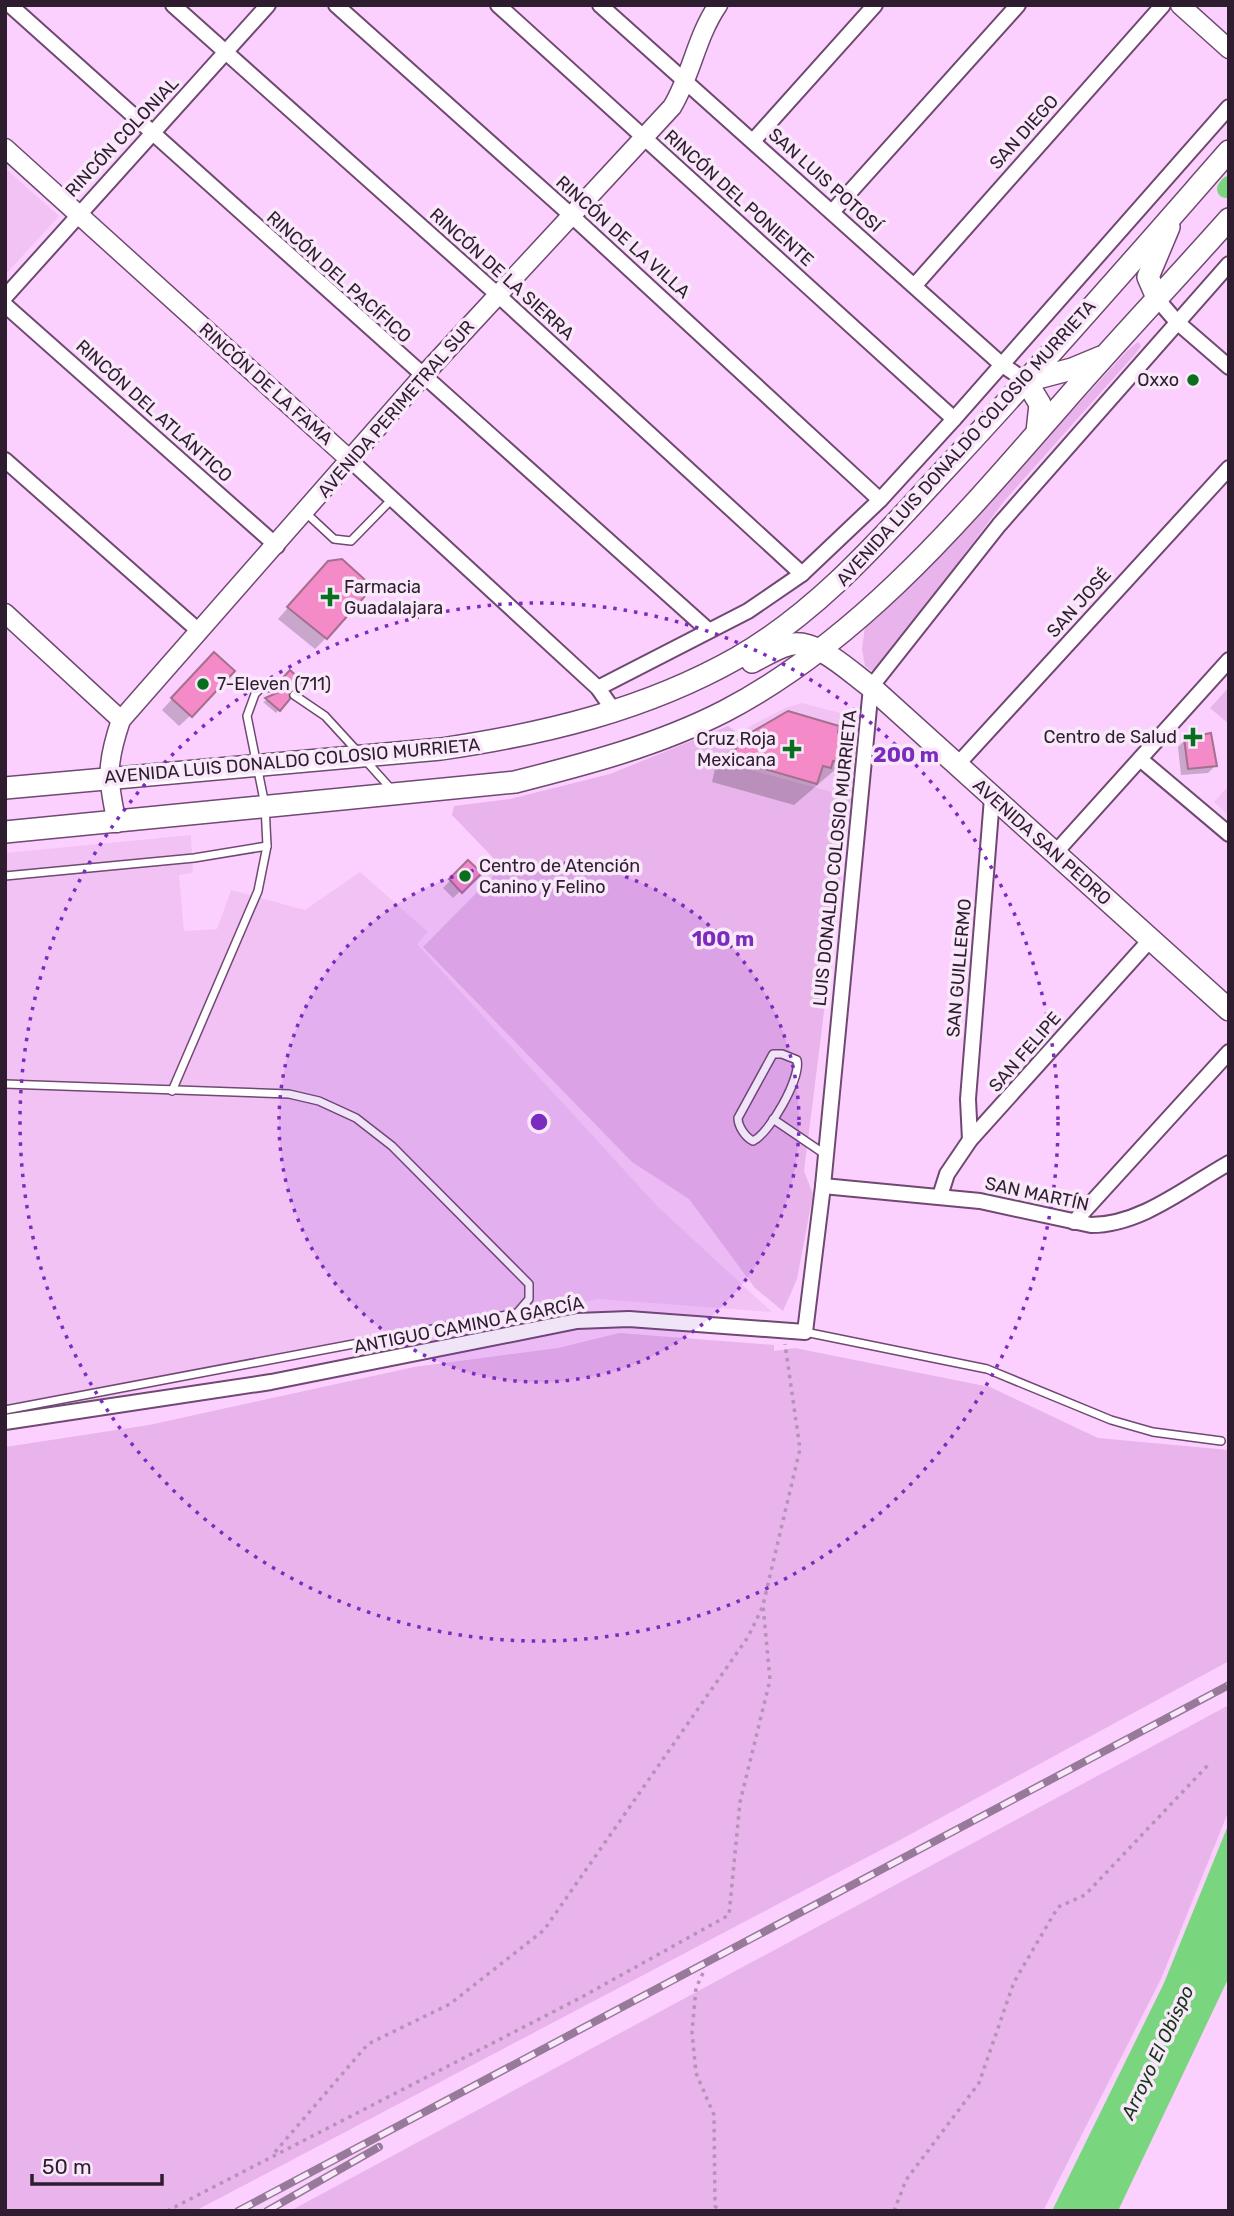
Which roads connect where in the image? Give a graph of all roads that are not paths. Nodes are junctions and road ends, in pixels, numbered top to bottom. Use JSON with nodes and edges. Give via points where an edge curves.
{"nodes":[{"id":1,"x":10,"y":5,"type":"edge"},
{"id":2,"x":173,"y":5,"type":"edge"},
{"id":3,"x":268,"y":5,"type":"edge"},
{"id":4,"x":336,"y":5,"type":"edge"},
{"id":5,"x":498,"y":5,"type":"edge"},
{"id":6,"x":600,"y":5,"type":"edge"},
{"id":7,"x":718,"y":5,"type":"edge"},
{"id":8,"x":875,"y":5,"type":"edge"},
{"id":9,"x":1018,"y":5,"type":"edge"},
{"id":10,"x":1163,"y":5,"type":"edge"},
{"id":11,"x":1180,"y":5,"type":"edge"},
{"id":12,"x":1229,"y":49,"type":"edge"},
{"id":13,"x":226,"y":53,"type":"junction"},
{"id":14,"x":686,"y":80,"type":"junction"},
{"id":15,"x":1229,"y":107,"type":"edge"},
{"id":16,"x":152,"y":135,"type":"junction"},
{"id":17,"x":644,"y":138,"type":"junction"},
{"id":18,"x":752,"y":141,"type":"junction"},
{"id":19,"x":5,"y":148,"type":"edge"},
{"id":20,"x":1229,"y":151,"type":"edge"},
{"id":21,"x":832,"y":212,"type":"junction"},
{"id":22,"x":78,"y":214,"type":"junction"},
{"id":23,"x":1173,"y":215,"type":"junction"},
{"id":24,"x":572,"y":216,"type":"junction"},
{"id":25,"x":1229,"y":219,"type":"edge"},
{"id":26,"x":1229,"y":264,"type":"edge"},
{"id":27,"x":915,"y":285,"type":"junction"},
{"id":28,"x":498,"y":295,"type":"junction"},
{"id":29,"x":5,"y":297,"type":"edge"},
{"id":30,"x":1158,"y":300,"type":"junction"},
{"id":31,"x":5,"y":305,"type":"edge"},
{"id":32,"x":1177,"y":322,"type":"junction"},
{"id":33,"x":1105,"y":355,"type":"junction"},
{"id":34,"x":1001,"y":364,"type":"junction"},
{"id":35,"x":1229,"y":367,"type":"edge"},
{"id":36,"x":422,"y":377,"type":"junction"},
{"id":37,"x":1026,"y":380,"type":"junction"},
{"id":38,"x":954,"y":419,"type":"junction"},
{"id":39,"x":1037,"y":432,"type":"junction"},
{"id":40,"x":349,"y":459,"type":"junction"},
{"id":41,"x":5,"y":460,"type":"edge"},
{"id":42,"x":1229,"y":468,"type":"edge"},
{"id":43,"x":392,"y":499,"type":"junction"},
{"id":44,"x":880,"y":500,"type":"junction"},
{"id":45,"x":306,"y":513,"type":"junction"},
{"id":46,"x":277,"y":546,"type":"junction"},
{"id":47,"x":802,"y":574,"type":"junction"},
{"id":48,"x":5,"y":613,"type":"edge"},
{"id":49,"x":708,"y":630,"type":"junction"},
{"id":50,"x":200,"y":632,"type":"junction"},
{"id":51,"x":820,"y":651,"type":"junction"},
{"id":52,"x":1229,"y":660,"type":"edge"},
{"id":53,"x":725,"y":664,"type":"junction"},
{"id":54,"x":275,"y":687,"type":"dead end"},
{"id":55,"x":871,"y":687,"type":"junction"},
{"id":56,"x":598,"y":688,"type":"junction"},
{"id":57,"x":293,"y":695,"type":"dead end"},
{"id":58,"x":614,"y":711,"type":"junction"},
{"id":59,"x":121,"y":720,"type":"junction"},
{"id":60,"x":362,"y":756,"type":"junction"},
{"id":61,"x":1140,"y":759,"type":"junction"},
{"id":62,"x":259,"y":764,"type":"junction"},
{"id":63,"x":957,"y":765,"type":"junction"},
{"id":64,"x":107,"y":779,"type":"junction"},
{"id":65,"x":5,"y":788,"type":"edge"},
{"id":66,"x":396,"y":794,"type":"junction"},
{"id":67,"x":992,"y":798,"type":"junction"},
{"id":68,"x":265,"y":805,"type":"junction"},
{"id":69,"x":117,"y":823,"type":"junction"},
{"id":70,"x":5,"y":832,"type":"edge"},
{"id":71,"x":1229,"y":834,"type":"edge"},
{"id":72,"x":267,"y":846,"type":"junction"},
{"id":73,"x":1055,"y":853,"type":"junction"},
{"id":74,"x":5,"y":876,"type":"edge"},
{"id":75,"x":1150,"y":940,"type":"junction"},
{"id":76,"x":1229,"y":1010,"type":"edge"},
{"id":77,"x":1229,"y":1052,"type":"edge"},
{"id":78,"x":5,"y":1084,"type":"edge"},
{"id":79,"x":172,"y":1091,"type":"junction"},
{"id":80,"x":773,"y":1119,"type":"junction"},
{"id":81,"x":970,"y":1140,"type":"junction"},
{"id":82,"x":826,"y":1155,"type":"junction"},
{"id":83,"x":1229,"y":1163,"type":"edge"},
{"id":84,"x":823,"y":1186,"type":"junction"},
{"id":85,"x":940,"y":1196,"type":"junction"},
{"id":86,"x":1074,"y":1222,"type":"junction"},
{"id":87,"x":805,"y":1332,"type":"junction"},
{"id":88,"x":5,"y":1410,"type":"edge"},
{"id":89,"x":5,"y":1422,"type":"edge"},
{"id":90,"x":1221,"y":1441,"type":"dead end"}],
"edges":[{"from":1,"to":16,"type":"street","name":"RINCÓN DEL PACÍFICO"},
{"from":2,"to":13,"type":"street","name":"RINCÓN DE LA SIERRA"},
{"from":3,"to":13,"type":"street","name":"RINCÓN COLONIAL"},
{"from":4,"to":24,"type":"street","name":"RINCÓN DE LA VILLA"},
{"from":5,"to":17,"type":"street","name":"RINCÓN DEL PONIENTE"},
{"from":6,"to":14,"type":"street","name":"SAN LUIS POTOSÍ"},
{"from":7,"to":14,"type":"street","name":"AVENIDA PERIMETRAL SUR","via":[[702,31]]},
{"from":8,"to":18,"type":"street"},
{"from":9,"to":21,"type":"street"},
{"from":10,"to":27,"type":"street","name":"SAN DIEGO"},
{"from":11,"to":12,"type":"street"},
{"from":13,"to":16,"type":"street","name":"RINCÓN COLONIAL"},
{"from":13,"to":28,"type":"street","name":"RINCÓN DE LA SIERRA"},
{"from":14,"to":17,"type":"street","name":"AVENIDA PERIMETRAL SUR","via":[[672,107]]},
{"from":14,"to":18,"type":"street","name":"SAN LUIS POTOSÍ"},
{"from":15,"to":34,"type":"street"},
{"from":16,"to":22,"type":"street","name":"RINCÓN COLONIAL"},
{"from":16,"to":36,"type":"street","name":"RINCÓN DEL PACÍFICO"},
{"from":17,"to":24,"type":"street","name":"AVENIDA PERIMETRAL SUR"},
{"from":17,"to":38,"type":"street","name":"RINCÓN DEL PONIENTE"},
{"from":18,"to":21,"type":"street","name":"SAN LUIS POTOSÍ"},
{"from":19,"to":22,"type":"street","name":"RINCÓN DE LA FAMA"},
{"from":20,"to":23,"type":"main road","name":"AVENIDA LUIS DONALDO COLOSIO MURRIETA"},
{"from":21,"to":27,"type":"street","name":"SAN LUIS POTOSÍ"},
{"from":22,"to":29,"type":"street","name":"RINCÓN COLONIAL"},
{"from":22,"to":40,"type":"street","name":"RINCÓN DE LA FAMA"},
{"from":23,"to":30,"type":"main road","via":[[1148,277]]},
{"from":23,"to":37,"type":"main road","name":"AVENIDA LUIS DONALDO COLOSIO MURRIETA"},
{"from":24,"to":28,"type":"street","name":"AVENIDA PERIMETRAL SUR"},
{"from":24,"to":44,"type":"street","name":"RINCÓN DE LA VILLA"},
{"from":25,"to":30,"type":"main road"},
{"from":26,"to":32,"type":"street","name":"LUIS DONALDO COLOSIO MURRIETA"},
{"from":27,"to":34,"type":"street","name":"SAN LUIS POTOSÍ"},
{"from":28,"to":36,"type":"street","name":"AVENIDA PERIMETRAL SUR"},
{"from":28,"to":47,"type":"street","name":"RINCÓN DE LA SIERRA"},
{"from":30,"to":32,"type":"street"},
{"from":30,"to":33,"type":"main road"},
{"from":31,"to":46,"type":"street","name":"RINCÓN DEL ATLÁNTICO"},
{"from":32,"to":35,"type":"street"},
{"from":32,"to":55,"type":"street","name":"LUIS DONALDO COLOSIO MURRIETA","via":[[999,525]]},
{"from":33,"to":37,"type":"main road"},
{"from":33,"to":39,"type":"main road"},
{"from":34,"to":37,"type":"street","name":"SAN LUIS POTOSÍ"},
{"from":34,"to":38,"type":"street"},
{"from":36,"to":40,"type":"street","name":"AVENIDA PERIMETRAL SUR"},
{"from":36,"to":49,"type":"street","name":"RINCÓN DEL PACÍFICO"},
{"from":37,"to":39,"type":"main road","via":[[1040,404]]},
{"from":37,"to":53,"type":"main road","name":"AVENIDA LUIS DONALDO COLOSIO MURRIETA","via":[[830,591],[783,628]]},
{"from":38,"to":44,"type":"street"},
{"from":39,"to":51,"type":"main road","via":[[933,547]]},
{"from":40,"to":43,"type":"street","name":"RINCÓN DE LA FAMA"},
{"from":40,"to":45,"type":"street","name":"AVENIDA PERIMETRAL SUR"},
{"from":41,"to":50,"type":"street"},
{"from":42,"to":63,"type":"street","name":"SAN JOSÉ"},
{"from":43,"to":45,"type":"lane","via":[[351,541],[334,540]]},
{"from":43,"to":56,"type":"street","name":"RINCÓN DE LA FAMA"},
{"from":44,"to":47,"type":"street"},
{"from":45,"to":46,"type":"street","name":"AVENIDA PERIMETRAL SUR"},
{"from":46,"to":50,"type":"street","name":"AVENIDA PERIMETRAL SUR"},
{"from":47,"to":49,"type":"street","via":[[748,611]]},
{"from":48,"to":59,"type":"street"},
{"from":49,"to":56,"type":"street"},
{"from":50,"to":59,"type":"street","name":"AVENIDA PERIMETRAL SUR"},
{"from":51,"to":53,"type":"main road","via":[[794,644],[752,662]]},
{"from":51,"to":55,"type":"main road","name":"AVENIDA SAN PEDRO"},
{"from":51,"to":66,"type":"main road","via":[[724,711],[597,761],[515,782]]},
{"from":52,"to":61,"type":"street"},
{"from":53,"to":58,"type":"main road","name":"AVENIDA LUIS DONALDO COLOSIO MURRIETA"},
{"from":54,"to":62,"type":"lane","via":[[261,688],[250,702],[248,727]]},
{"from":55,"to":63,"type":"main road","name":"AVENIDA SAN PEDRO"},
{"from":55,"to":82,"type":"street","name":"LUIS DONALDO COLOSIO MURRIETA"},
{"from":56,"to":58,"type":"street","name":"RINCÓN DE LA FAMA"},
{"from":57,"to":60,"type":"lane","via":[[325,716]]},
{"from":58,"to":60,"type":"main road","name":"AVENIDA LUIS DONALDO COLOSIO MURRIETA","via":[[487,742]]},
{"from":59,"to":64,"type":"street","name":"AVENIDA PERIMETRAL SUR"},
{"from":60,"to":62,"type":"main road","name":"AVENIDA LUIS DONALDO COLOSIO MURRIETA"},
{"from":60,"to":66,"type":"lane"},
{"from":61,"to":71,"type":"street"},
{"from":61,"to":73,"type":"street"},
{"from":62,"to":64,"type":"main road","name":"AVENIDA LUIS DONALDO COLOSIO MURRIETA"},
{"from":62,"to":68,"type":"lane"},
{"from":63,"to":67,"type":"main road","name":"AVENIDA SAN PEDRO"},
{"from":64,"to":65,"type":"main road","name":"AVENIDA LUIS DONALDO COLOSIO MURRIETA"},
{"from":64,"to":69,"type":"street","name":"AVENIDA PERIMETRAL SUR"},
{"from":66,"to":68,"type":"main road"},
{"from":67,"to":73,"type":"main road","name":"AVENIDA SAN PEDRO"},
{"from":67,"to":81,"type":"street","name":"SAN GUILLERMO","via":[[968,1098]]},
{"from":68,"to":69,"type":"main road"},
{"from":68,"to":72,"type":"lane"},
{"from":69,"to":70,"type":"main road"},
{"from":72,"to":74,"type":"lane","via":[[194,858]]},
{"from":72,"to":79,"type":"lane","via":[[258,891]]},
{"from":73,"to":75,"type":"main road","name":"AVENIDA SAN PEDRO"},
{"from":75,"to":76,"type":"main road","name":"AVENIDA SAN PEDRO"},
{"from":75,"to":81,"type":"street","name":"SAN FELIPE"},
{"from":77,"to":86,"type":"street"},
{"from":78,"to":79,"type":"lane"},
{"from":79,"to":88,"type":"lane","via":[[289,1094],[319,1101],[356,1118],[392,1146],[529,1284],[528,1300],[517,1313]]},
{"from":80,"to":80,"type":"lane","via":[[798,1076],[797,1060],[782,1054],[769,1059],[738,1123],[753,1140]]},
{"from":80,"to":82,"type":"lane"},
{"from":81,"to":85,"type":"street","name":"SAN FELIPE","via":[[947,1174]]},
{"from":82,"to":84,"type":"street","name":"LUIS DONALDO COLOSIO MURRIETA"},
{"from":83,"to":86,"type":"street","name":"SAN MARTÍN","via":[[1124,1223]]},
{"from":84,"to":85,"type":"street","name":"SAN MARTÍN"},
{"from":84,"to":87,"type":"street","name":"LUIS DONALDO COLOSIO MURRIETA"},
{"from":85,"to":86,"type":"street","name":"SAN MARTÍN"},
{"from":87,"to":89,"type":"street","name":"ANTIGUO CAMINO A GARCÍA","via":[[629,1319],[577,1321],[271,1382]]},
{"from":87,"to":90,"type":"lane","name":"ANTIGUO CAMINO A GARCÍA","via":[[987,1369],[1111,1420],[1153,1432]]}]}
